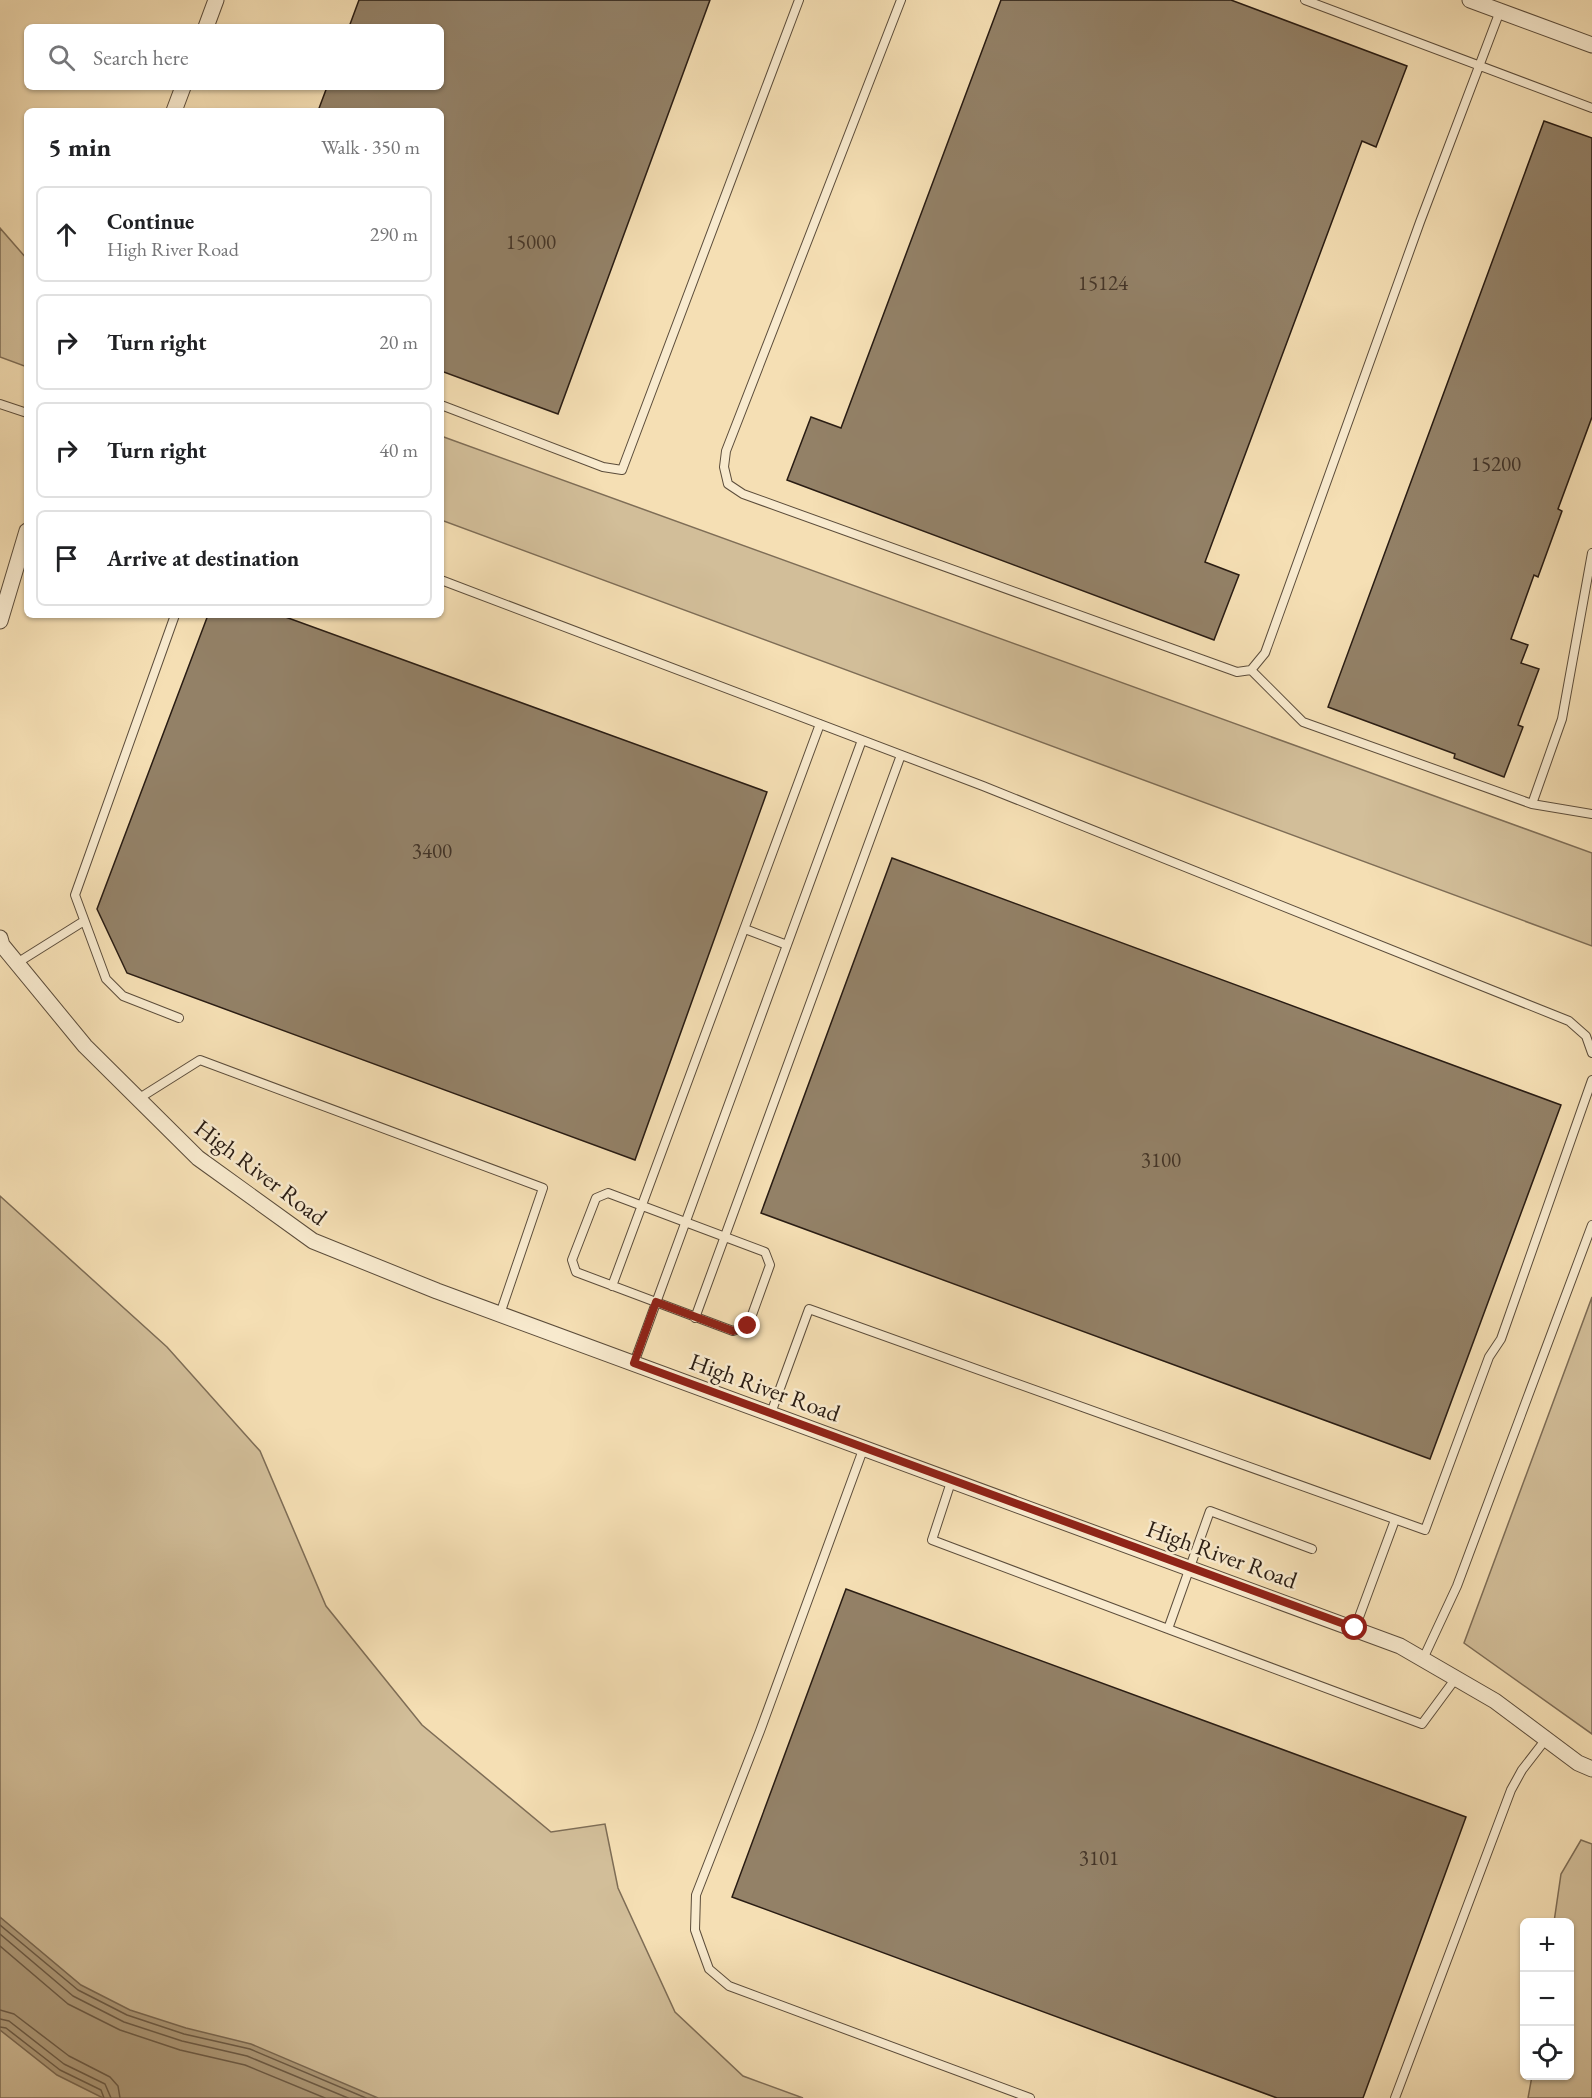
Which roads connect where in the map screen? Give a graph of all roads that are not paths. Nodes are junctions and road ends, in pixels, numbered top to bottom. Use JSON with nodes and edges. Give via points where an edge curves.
{"nodes":[{"id":1,"x":216,"y":0,"type":"edge"},
{"id":2,"x":799,"y":0,"type":"edge"},
{"id":3,"x":901,"y":0,"type":"edge"},
{"id":4,"x":1305,"y":0,"type":"edge"},
{"id":5,"x":1470,"y":0,"type":"edge"},
{"id":6,"x":1500,"y":11,"type":"junction"},
{"id":7,"x":207,"y":24,"type":"edge"},
{"id":8,"x":1592,"y":45,"type":"edge"},
{"id":9,"x":1480,"y":64,"type":"junction"},
{"id":10,"x":182,"y":90,"type":"edge"},
{"id":11,"x":175,"y":108,"type":"edge"},
{"id":12,"x":1592,"y":108,"type":"edge"},
{"id":13,"x":0,"y":404,"type":"edge"},
{"id":14,"x":444,"y":406,"type":"edge"},
{"id":15,"x":24,"y":412,"type":"edge"},
{"id":16,"x":24,"y":539,"type":"edge"},
{"id":17,"x":1592,"y":553,"type":"edge"},
{"id":18,"x":444,"y":580,"type":"edge"},
{"id":19,"x":4,"y":594,"type":"edge"},
{"id":20,"x":174,"y":618,"type":"edge"},
{"id":21,"x":0,"y":621,"type":"edge"},
{"id":22,"x":1251,"y":670,"type":"junction"},
{"id":23,"x":820,"y":724,"type":"junction"},
{"id":24,"x":862,"y":740,"type":"junction"},
{"id":25,"x":901,"y":754,"type":"junction"},
{"id":26,"x":1532,"y":804,"type":"junction"},
{"id":27,"x":1592,"y":814,"type":"edge"},
{"id":28,"x":84,"y":921,"type":"junction"},
{"id":29,"x":745,"y":929,"type":"junction"},
{"id":30,"x":0,"y":938,"type":"edge"},
{"id":31,"x":787,"y":945,"type":"junction"},
{"id":32,"x":17,"y":963,"type":"junction"},
{"id":33,"x":179,"y":1018,"type":"dead end"},
{"id":34,"x":1592,"y":1053,"type":"edge"},
{"id":35,"x":1592,"y":1080,"type":"edge"},
{"id":36,"x":138,"y":1099,"type":"junction"},
{"id":37,"x":642,"y":1206,"type":"junction"},
{"id":38,"x":686,"y":1222,"type":"junction"},
{"id":39,"x":1592,"y":1225,"type":"edge"},
{"id":40,"x":725,"y":1237,"type":"junction"},
{"id":41,"x":612,"y":1286,"type":"junction"},
{"id":42,"x":656,"y":1302,"type":"junction"},
{"id":43,"x":500,"y":1314,"type":"junction"},
{"id":44,"x":695,"y":1318,"type":"junction"},
{"id":45,"x":634,"y":1363,"type":"junction"},
{"id":46,"x":771,"y":1413,"type":"junction"},
{"id":47,"x":864,"y":1447,"type":"junction"},
{"id":48,"x":952,"y":1479,"type":"junction"},
{"id":49,"x":1395,"y":1520,"type":"junction"},
{"id":50,"x":1312,"y":1549,"type":"dead end"},
{"id":51,"x":1191,"y":1567,"type":"junction"},
{"id":52,"x":1355,"y":1628,"type":"junction"},
{"id":53,"x":1168,"y":1629,"type":"junction"},
{"id":54,"x":1423,"y":1659,"type":"junction"},
{"id":55,"x":1456,"y":1678,"type":"junction"},
{"id":56,"x":1546,"y":1739,"type":"junction"},
{"id":57,"x":1592,"y":1769,"type":"edge"},
{"id":58,"x":1030,"y":2098,"type":"edge"},
{"id":59,"x":1395,"y":2098,"type":"edge"}],
"edges":[{"from":1,"to":7,"type":"street"},
{"from":2,"to":14,"type":"lane","via":[[622,470],[603,467]]},
{"from":3,"to":22,"type":"lane","via":[[726,451],[728,484],[743,494],[1206,662],[1237,672]]},
{"from":4,"to":9,"type":"lane"},
{"from":5,"to":6,"type":"street"},
{"from":6,"to":8,"type":"street"},
{"from":6,"to":9,"type":"lane"},
{"from":9,"to":12,"type":"lane"},
{"from":9,"to":22,"type":"lane","via":[[1265,653]]},
{"from":10,"to":11,"type":"street"},
{"from":13,"to":15,"type":"lane"},
{"from":16,"to":19,"type":"street"},
{"from":17,"to":26,"type":"lane","via":[[1562,719]]},
{"from":18,"to":23,"type":"lane"},
{"from":19,"to":21,"type":"street"},
{"from":20,"to":28,"type":"lane","via":[[75,895]]},
{"from":22,"to":26,"type":"lane","via":[[1303,722]]},
{"from":23,"to":24,"type":"lane"},
{"from":23,"to":29,"type":"lane"},
{"from":24,"to":25,"type":"lane"},
{"from":24,"to":31,"type":"lane"},
{"from":25,"to":34,"type":"lane","via":[[1569,1021],[1586,1036]]},
{"from":25,"to":40,"type":"lane"},
{"from":26,"to":27,"type":"lane"},
{"from":28,"to":32,"type":"lane"},
{"from":28,"to":33,"type":"lane","via":[[106,979],[123,996]]},
{"from":29,"to":31,"type":"lane"},
{"from":29,"to":37,"type":"lane"},
{"from":30,"to":32,"type":"street","name":"High River Road"},
{"from":31,"to":38,"type":"lane"},
{"from":32,"to":36,"type":"street","name":"High River Road","via":[[85,1046]]},
{"from":35,"to":49,"type":"lane","via":[[1501,1340],[1489,1357],[1425,1530]]},
{"from":36,"to":43,"type":"street","name":"High River Road","via":[[198,1158],[313,1241]]},
{"from":36,"to":43,"type":"lane","via":[[200,1060],[543,1188]]},
{"from":37,"to":38,"type":"lane"},
{"from":37,"to":41,"type":"lane"},
{"from":37,"to":41,"type":"lane","via":[[608,1193],[596,1198],[572,1260],[576,1272]]},
{"from":38,"to":40,"type":"lane"},
{"from":38,"to":42,"type":"lane"},
{"from":39,"to":54,"type":"lane","via":[[1457,1586]]},
{"from":40,"to":44,"type":"lane"},
{"from":40,"to":44,"type":"lane","via":[[765,1252],[770,1265],[748,1326],[733,1331]]},
{"from":41,"to":42,"type":"lane"},
{"from":42,"to":44,"type":"lane"},
{"from":42,"to":45,"type":"lane"},
{"from":43,"to":45,"type":"street","name":"High River Road"},
{"from":45,"to":46,"type":"street","name":"High River Road"},
{"from":46,"to":47,"type":"street","name":"High River Road"},
{"from":46,"to":49,"type":"lane","via":[[809,1309]]},
{"from":47,"to":48,"type":"street","name":"High River Road"},
{"from":47,"to":58,"type":"lane","via":[[696,1895],[695,1930],[709,1969],[729,1986]]},
{"from":48,"to":51,"type":"street","name":"High River Road"},
{"from":48,"to":53,"type":"lane","via":[[932,1540]]},
{"from":49,"to":52,"type":"lane"},
{"from":50,"to":51,"type":"lane","via":[[1210,1511]]},
{"from":51,"to":52,"type":"street","name":"High River Road"},
{"from":51,"to":53,"type":"lane"},
{"from":52,"to":54,"type":"street","name":"High River Road"},
{"from":53,"to":55,"type":"lane","via":[[1422,1724]]},
{"from":54,"to":55,"type":"street","name":"High River Road"},
{"from":55,"to":56,"type":"street","name":"High River Road"},
{"from":56,"to":57,"type":"street","name":"High River Road"},
{"from":56,"to":59,"type":"lane","via":[[1511,1790]]}]}
